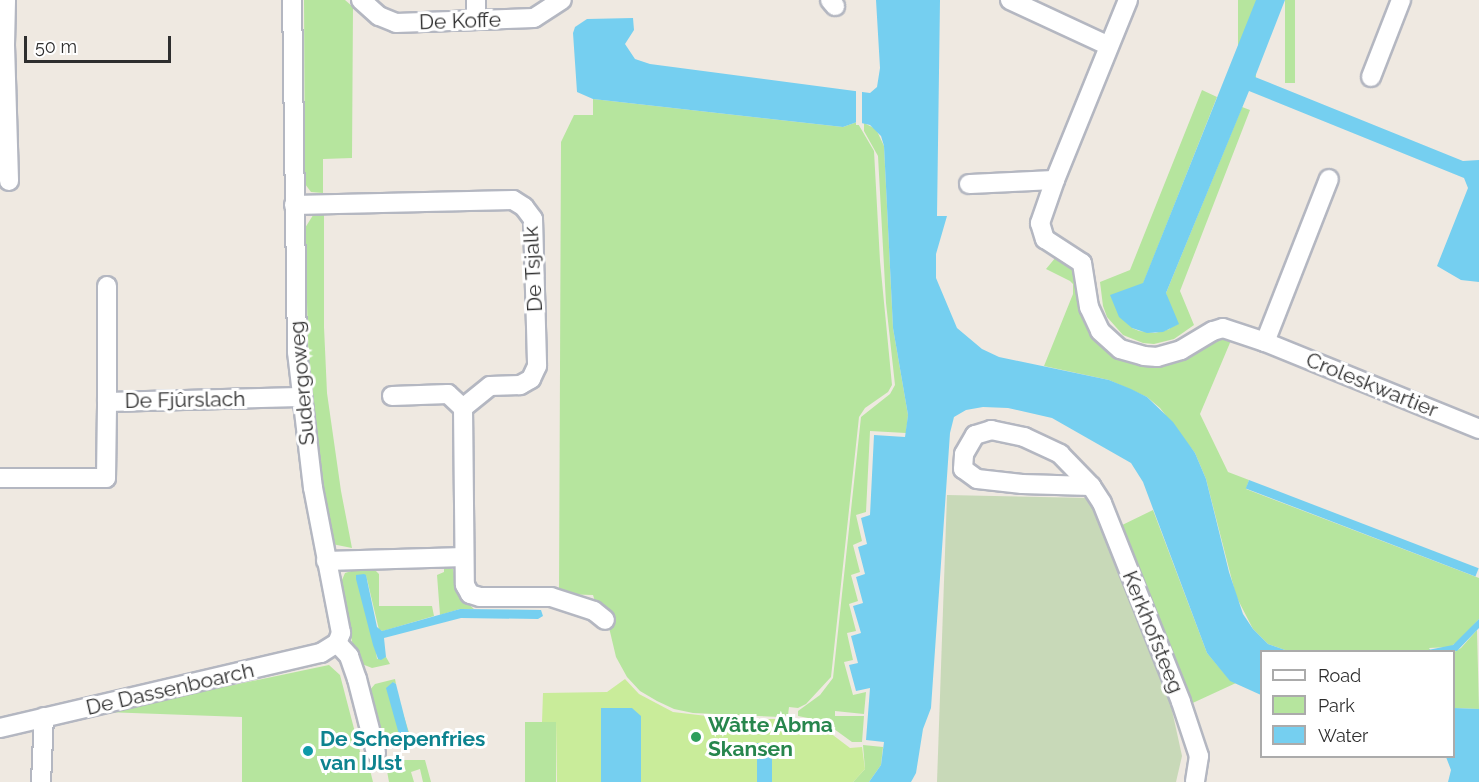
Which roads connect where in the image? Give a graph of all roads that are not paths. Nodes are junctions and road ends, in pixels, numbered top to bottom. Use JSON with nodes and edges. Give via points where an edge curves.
{"nodes":[{"id":1,"x":6,"y":0,"type":"edge"},
{"id":2,"x":292,"y":0,"type":"edge"},
{"id":3,"x":361,"y":0,"type":"edge"},
{"id":4,"x":476,"y":0,"type":"edge"},
{"id":5,"x":562,"y":0,"type":"edge"},
{"id":6,"x":1010,"y":0,"type":"edge"},
{"id":7,"x":1128,"y":0,"type":"edge"},
{"id":8,"x":1401,"y":0,"type":"edge"},
{"id":9,"x":476,"y":21,"type":"junction"},
{"id":10,"x":2,"y":45,"type":"edge"},
{"id":11,"x":1109,"y":46,"type":"junction"},
{"id":12,"x":1371,"y":76,"type":"dead end"},
{"id":13,"x":1329,"y":179,"type":"dead end"},
{"id":14,"x":1055,"y":180,"type":"junction"},
{"id":15,"x":9,"y":181,"type":"dead end"},
{"id":16,"x":969,"y":184,"type":"dead end"},
{"id":17,"x":294,"y":205,"type":"junction"},
{"id":18,"x":108,"y":286,"type":"dead end"},
{"id":19,"x":1265,"y":342,"type":"junction"},
{"id":20,"x":392,"y":396,"type":"dead end"},
{"id":21,"x":300,"y":397,"type":"junction"},
{"id":22,"x":108,"y":402,"type":"junction"},
{"id":23,"x":463,"y":408,"type":"junction"},
{"id":24,"x":1479,"y":429,"type":"edge"},
{"id":25,"x":0,"y":478,"type":"edge"},
{"id":26,"x":1091,"y":486,"type":"junction"},
{"id":27,"x":464,"y":557,"type":"junction"},
{"id":28,"x":326,"y":561,"type":"junction"},
{"id":29,"x":605,"y":620,"type":"dead end"},
{"id":30,"x":337,"y":643,"type":"junction"},
{"id":31,"x":44,"y":717,"type":"junction"},
{"id":32,"x":0,"y":728,"type":"edge"},
{"id":33,"x":376,"y":753,"type":"dead end"},
{"id":34,"x":40,"y":782,"type":"edge"},
{"id":35,"x":1195,"y":782,"type":"edge"}],
"edges":[{"from":1,"to":10,"type":"street"},
{"from":2,"to":17,"type":"street","name":"Sudergoweg"},
{"from":3,"to":9,"type":"street","name":"De Koffe","via":[[379,16],[396,23]]},
{"from":4,"to":9,"type":"street"},
{"from":5,"to":9,"type":"street","name":"De Koffe","via":[[534,18]]},
{"from":6,"to":11,"type":"street"},
{"from":7,"to":11,"type":"street","name":"Croleskwartier"},
{"from":8,"to":12,"type":"street"},
{"from":10,"to":15,"type":"street"},
{"from":11,"to":14,"type":"street","name":"Croleskwartier"},
{"from":13,"to":19,"type":"street"},
{"from":14,"to":16,"type":"street"},
{"from":14,"to":19,"type":"street","name":"Croleskwartier","via":[[1042,215],[1041,232],[1082,263],[1091,313],[1109,341],[1132,354],[1157,357],[1181,350],[1223,328]]},
{"from":17,"to":21,"type":"street","name":"Sudergoweg"},
{"from":17,"to":23,"type":"street","name":"De Tsjalk","via":[[513,200],[524,207],[533,219],[537,366],[531,379],[520,384],[490,386]]},
{"from":18,"to":22,"type":"street"},
{"from":19,"to":24,"type":"street","name":"Croleskwartier"},
{"from":20,"to":23,"type":"street","via":[[448,394]]},
{"from":21,"to":22,"type":"street","name":"De Fjûrslach"},
{"from":21,"to":28,"type":"street","name":"Sudergoweg"},
{"from":22,"to":25,"type":"street","name":"De Fjûrslach","via":[[106,478]]},
{"from":23,"to":27,"type":"street"},
{"from":26,"to":26,"type":"street","name":"Kerkhofsteeg","via":[[1060,454],[1024,437],[991,430],[975,435],[964,454],[963,469],[977,479]]},
{"from":26,"to":35,"type":"street","name":"Kerkhofsteeg","via":[[1102,503],[1181,702],[1199,756]]},
{"from":27,"to":28,"type":"street"},
{"from":27,"to":29,"type":"street","via":[[465,585],[470,594],[551,597],[594,610]]},
{"from":28,"to":30,"type":"street","name":"Sudergoweg","via":[[340,621]]},
{"from":30,"to":31,"type":"street","name":"De Dassenboarch","via":[[321,654]]},
{"from":30,"to":33,"type":"street","via":[[349,656]]},
{"from":31,"to":32,"type":"street","name":"De Dassenboarch"},
{"from":31,"to":34,"type":"street"}]}
